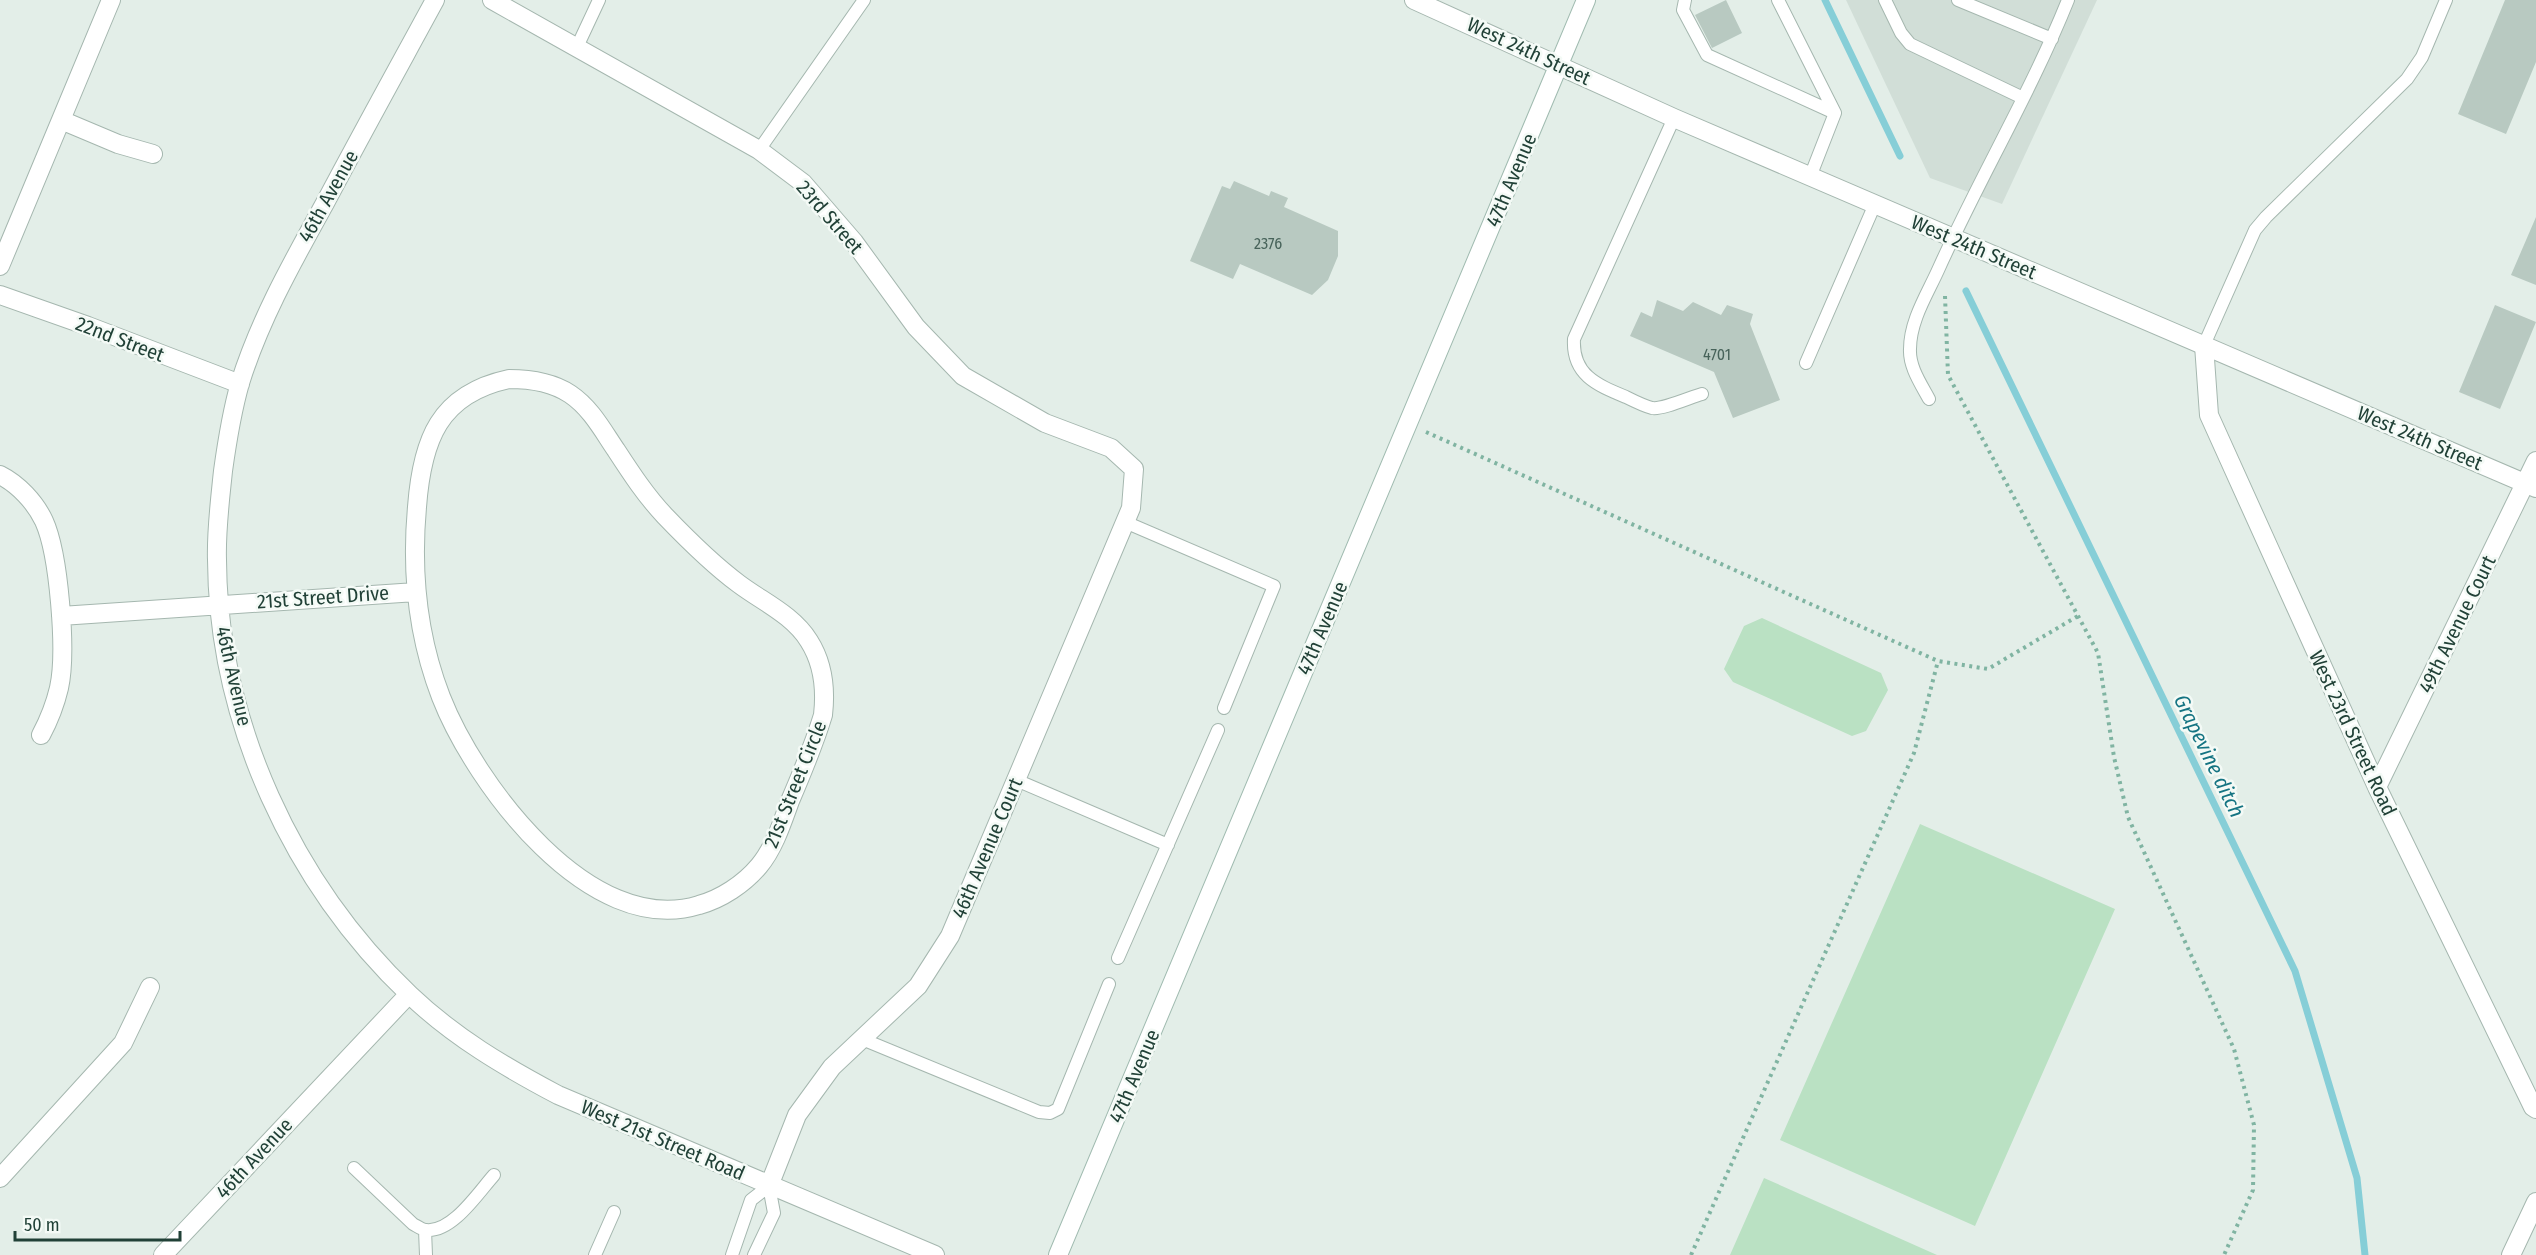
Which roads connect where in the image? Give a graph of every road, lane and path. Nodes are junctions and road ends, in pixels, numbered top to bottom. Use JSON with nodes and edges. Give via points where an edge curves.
{"nodes":[{"id":1,"x":111,"y":0,"type":"edge"},
{"id":2,"x":435,"y":0,"type":"edge"},
{"id":3,"x":492,"y":0,"type":"edge"},
{"id":4,"x":599,"y":0,"type":"edge"},
{"id":5,"x":864,"y":0,"type":"edge"},
{"id":6,"x":1414,"y":0,"type":"edge"},
{"id":7,"x":1586,"y":0,"type":"edge"},
{"id":8,"x":1685,"y":0,"type":"edge"},
{"id":9,"x":1778,"y":0,"type":"edge"},
{"id":10,"x":1885,"y":0,"type":"edge"},
{"id":11,"x":1958,"y":0,"type":"edge"},
{"id":12,"x":2068,"y":0,"type":"edge"},
{"id":13,"x":2446,"y":0,"type":"edge"},
{"id":14,"x":2052,"y":39,"type":"junction"},
{"id":15,"x":577,"y":47,"type":"junction"},
{"id":16,"x":1559,"y":65,"type":"junction"},
{"id":17,"x":2023,"y":98,"type":"junction"},
{"id":18,"x":1835,"y":113,"type":"junction"},
{"id":19,"x":1674,"y":118,"type":"junction"},
{"id":20,"x":61,"y":120,"type":"junction"},
{"id":21,"x":759,"y":150,"type":"junction"},
{"id":22,"x":153,"y":154,"type":"dead end"},
{"id":23,"x":1810,"y":177,"type":"junction"},
{"id":24,"x":1875,"y":204,"type":"junction"},
{"id":25,"x":1953,"y":238,"type":"junction"},
{"id":26,"x":0,"y":266,"type":"edge"},
{"id":27,"x":1946,"y":290,"type":"dead end"},
{"id":28,"x":0,"y":296,"type":"edge"},
{"id":29,"x":2204,"y":345,"type":"junction"},
{"id":30,"x":1806,"y":363,"type":"dead end"},
{"id":31,"x":240,"y":384,"type":"junction"},
{"id":32,"x":1702,"y":394,"type":"dead end"},
{"id":33,"x":1929,"y":399,"type":"dead end"},
{"id":34,"x":1408,"y":424,"type":"junction"},
{"id":35,"x":2536,"y":461,"type":"edge"},
{"id":36,"x":1134,"y":469,"type":"joint"},
{"id":37,"x":0,"y":475,"type":"edge"},
{"id":38,"x":2531,"y":486,"type":"edge"},
{"id":39,"x":1125,"y":522,"type":"junction"},
{"id":40,"x":416,"y":591,"type":"junction"},
{"id":41,"x":219,"y":604,"type":"junction"},
{"id":42,"x":62,"y":616,"type":"junction"},
{"id":43,"x":2078,"y":616,"type":"junction"},
{"id":44,"x":1938,"y":660,"type":"junction"},
{"id":45,"x":1224,"y":708,"type":"dead end"},
{"id":46,"x":1218,"y":730,"type":"dead end"},
{"id":47,"x":41,"y":735,"type":"dead end"},
{"id":48,"x":1016,"y":780,"type":"junction"},
{"id":49,"x":2378,"y":787,"type":"junction"},
{"id":50,"x":1168,"y":845,"type":"junction"},
{"id":51,"x":1118,"y":958,"type":"dead end"},
{"id":52,"x":1109,"y":984,"type":"dead end"},
{"id":53,"x":150,"y":987,"type":"dead end"},
{"id":54,"x":409,"y":994,"type":"junction"},
{"id":55,"x":862,"y":1039,"type":"junction"},
{"id":56,"x":2536,"y":1109,"type":"edge"},
{"id":57,"x":354,"y":1168,"type":"dead end"},
{"id":58,"x":494,"y":1175,"type":"dead end"},
{"id":59,"x":0,"y":1178,"type":"edge"},
{"id":60,"x":769,"y":1186,"type":"junction"},
{"id":61,"x":2536,"y":1202,"type":"edge"},
{"id":62,"x":614,"y":1212,"type":"dead end"},
{"id":63,"x":425,"y":1230,"type":"junction"},
{"id":64,"x":163,"y":1255,"type":"edge"},
{"id":65,"x":426,"y":1255,"type":"edge"},
{"id":66,"x":595,"y":1255,"type":"edge"},
{"id":67,"x":732,"y":1255,"type":"edge"},
{"id":68,"x":754,"y":1255,"type":"edge"},
{"id":69,"x":935,"y":1255,"type":"edge"},
{"id":70,"x":1058,"y":1255,"type":"edge"},
{"id":71,"x":1691,"y":1255,"type":"edge"},
{"id":72,"x":2224,"y":1255,"type":"edge"},
{"id":73,"x":2511,"y":1255,"type":"edge"}],
"edges":[{"from":1,"to":20,"type":"street"},
{"from":2,"to":31,"type":"street","name":"46th Avenue","via":[[282,280]]},
{"from":3,"to":15,"type":"street","name":"23rd Street"},
{"from":4,"to":15,"type":"lane"},
{"from":5,"to":21,"type":"lane"},
{"from":6,"to":16,"type":"street","name":"West 24th Street"},
{"from":7,"to":16,"type":"street","name":"47th Avenue"},
{"from":8,"to":18,"type":"lane","via":[[1683,10],[1707,55]]},
{"from":9,"to":18,"type":"lane"},
{"from":10,"to":17,"type":"lane","via":[[1910,44]]},
{"from":11,"to":14,"type":"lane"},
{"from":12,"to":14,"type":"lane"},
{"from":13,"to":29,"type":"lane","via":[[2407,79],[2255,230]]},
{"from":14,"to":17,"type":"lane"},
{"from":15,"to":21,"type":"street","name":"23rd Street"},
{"from":16,"to":19,"type":"street","name":"West 24th Street"},
{"from":16,"to":34,"type":"street","name":"47th Avenue"},
{"from":17,"to":25,"type":"lane"},
{"from":18,"to":23,"type":"lane"},
{"from":19,"to":23,"type":"street","name":"West 24th Street"},
{"from":19,"to":32,"type":"lane","via":[[1574,339],[1573,353],[1587,377],[1654,409]]},
{"from":20,"to":22,"type":"street"},
{"from":20,"to":26,"type":"street"},
{"from":21,"to":36,"type":"street","name":"23rd Street","via":[[803,183],[854,242],[916,327],[963,376],[1045,423],[1111,448]]},
{"from":23,"to":24,"type":"street","name":"West 24th Street"},
{"from":24,"to":25,"type":"street","name":"West 24th Street"},
{"from":24,"to":30,"type":"lane"},
{"from":25,"to":29,"type":"street","name":"West 24th Street"},
{"from":25,"to":33,"type":"lane","via":[[1912,328],[1910,350],[1915,373]]},
{"from":27,"to":43,"type":"path","via":[[1948,375]]},
{"from":28,"to":31,"type":"street","name":"22nd Street"},
{"from":29,"to":38,"type":"street","name":"West 24th Street"},
{"from":29,"to":49,"type":"street","name":"West 23rd Street Road","via":[[2209,415]]},
{"from":31,"to":41,"type":"street","name":"46th Avenue","via":[[219,505]]},
{"from":34,"to":44,"type":"path"},
{"from":34,"to":70,"type":"street","name":"47th Avenue"},
{"from":35,"to":38,"type":"street","name":"49th Avenue Court"},
{"from":36,"to":39,"type":"street","name":"46th Avenue Court","via":[[1131,508]]},
{"from":37,"to":42,"type":"street","via":[[18,487],[44,521]]},
{"from":38,"to":49,"type":"street","name":"49th Avenue Court"},
{"from":39,"to":45,"type":"lane","via":[[1274,586]]},
{"from":39,"to":48,"type":"street","name":"46th Avenue Court"},
{"from":40,"to":40,"type":"street","name":"21st Street Circle","via":[[424,646],[459,738],[514,819],[588,884],[631,906],[691,908],[730,891],[759,866],[773,843],[818,734],[825,697],[822,672],[800,629],[704,554],[664,515],[591,413],[571,394],[549,384],[510,379],[465,394],[448,409],[427,448],[418,493],[413,550]]},
{"from":40,"to":41,"type":"street","name":"21st Street Drive"},
{"from":41,"to":42,"type":"street","name":"21st Street Drive"},
{"from":41,"to":54,"type":"street","name":"46th Avenue","via":[[241,717],[262,779],[289,837],[353,933]]},
{"from":42,"to":47,"type":"street","via":[[59,687]]},
{"from":43,"to":44,"type":"path","via":[[1988,669]]},
{"from":43,"to":72,"type":"path","via":[[2098,654],[2128,817],[2234,1049],[2254,1125],[2253,1190]]},
{"from":44,"to":71,"type":"path","via":[[1914,753]]},
{"from":46,"to":50,"type":"lane"},
{"from":48,"to":50,"type":"lane"},
{"from":48,"to":55,"type":"street","name":"46th Avenue Court","via":[[950,936],[918,986]]},
{"from":49,"to":56,"type":"street","name":"West 23rd Street Road"},
{"from":50,"to":51,"type":"lane"},
{"from":52,"to":55,"type":"lane","via":[[1058,1108],[1050,1113],[1039,1112]]},
{"from":53,"to":59,"type":"street","via":[[123,1043]]},
{"from":54,"to":60,"type":"street","name":"West 21st Street Road","via":[[461,1037],[558,1095]]},
{"from":54,"to":64,"type":"street","name":"46th Avenue"},
{"from":55,"to":60,"type":"street","name":"46th Avenue Court","via":[[832,1067],[796,1115]]},
{"from":57,"to":63,"type":"lane","via":[[413,1224]]},
{"from":58,"to":63,"type":"lane","via":[[451,1224]]},
{"from":60,"to":67,"type":"lane","via":[[751,1200]]},
{"from":60,"to":68,"type":"lane","via":[[774,1213]]},
{"from":60,"to":69,"type":"street","name":"West 21st Street Road"},
{"from":61,"to":73,"type":"street"},
{"from":62,"to":66,"type":"lane"},
{"from":63,"to":65,"type":"lane"}]}
